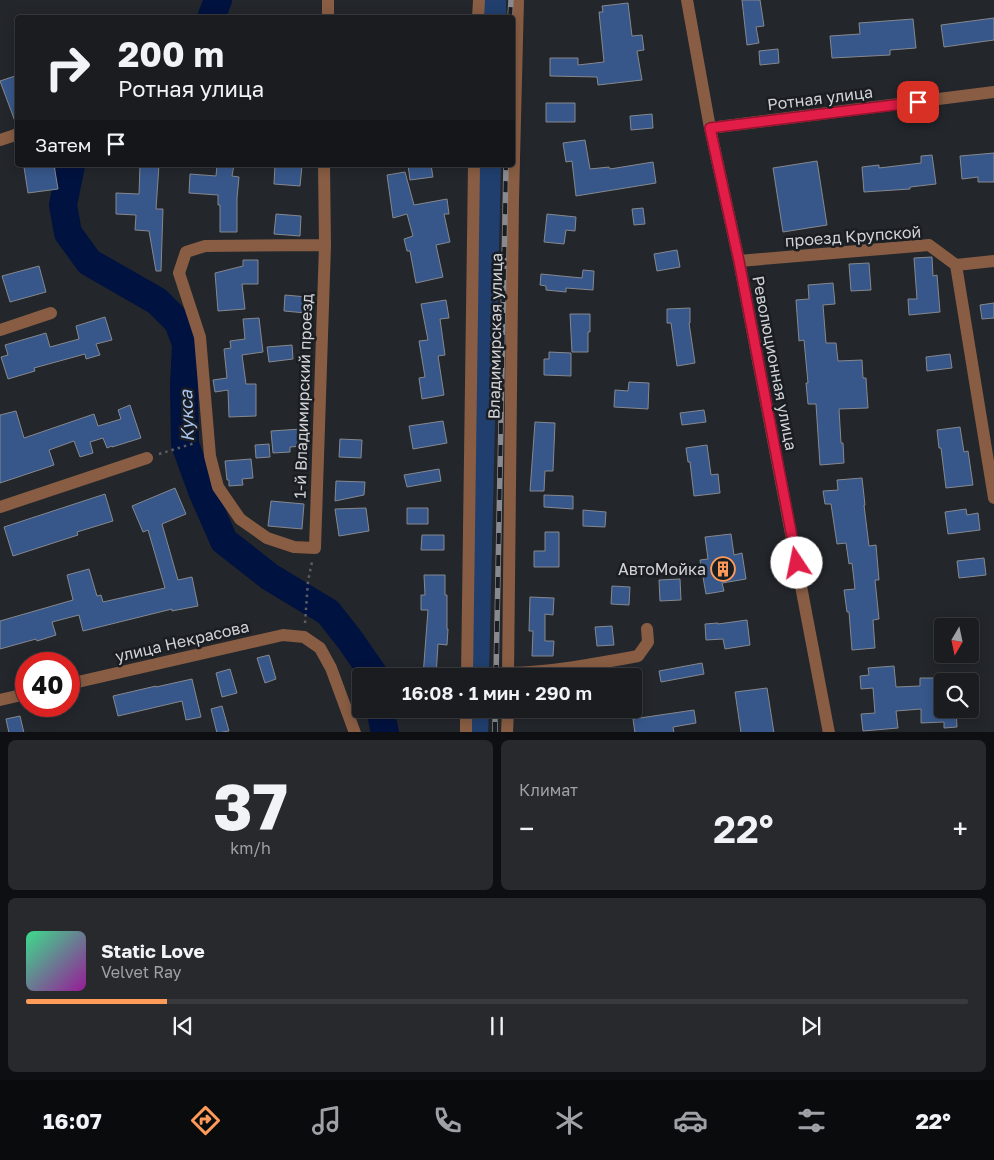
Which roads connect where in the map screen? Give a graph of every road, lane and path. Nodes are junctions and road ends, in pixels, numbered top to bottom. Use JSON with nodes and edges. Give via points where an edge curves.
{"nodes":[{"id":1,"x":328,"y":0,"type":"edge"},
{"id":2,"x":479,"y":0,"type":"edge"},
{"id":3,"x":518,"y":0,"type":"edge"},
{"id":4,"x":688,"y":0,"type":"edge"},
{"id":5,"x":328,"y":15,"type":"edge"},
{"id":6,"x":478,"y":15,"type":"edge"},
{"id":7,"x":994,"y":92,"type":"edge"},
{"id":8,"x":515,"y":119,"type":"edge"},
{"id":9,"x":710,"y":128,"type":"junction"},
{"id":10,"x":15,"y":135,"type":"edge"},
{"id":11,"x":0,"y":140,"type":"edge"},
{"id":12,"x":324,"y":167,"type":"edge"},
{"id":13,"x":474,"y":167,"type":"edge"},
{"id":14,"x":514,"y":167,"type":"edge"},
{"id":15,"x":325,"y":245,"type":"junction"},
{"id":16,"x":739,"y":261,"type":"junction"},
{"id":17,"x":994,"y":261,"type":"edge"},
{"id":18,"x":956,"y":265,"type":"junction"},
{"id":19,"x":51,"y":313,"type":"dead end"},
{"id":20,"x":0,"y":330,"type":"edge"},
{"id":21,"x":194,"y":444,"type":"dead end"},
{"id":22,"x":147,"y":458,"type":"joint"},
{"id":23,"x":994,"y":498,"type":"edge"},
{"id":24,"x":0,"y":507,"type":"edge"},
{"id":25,"x":314,"y":548,"type":"junction"},
{"id":26,"x":306,"y":607,"type":"dead end"},
{"id":27,"x":647,"y":629,"type":"dead end"},
{"id":28,"x":467,"y":668,"type":"edge"},
{"id":29,"x":508,"y":668,"type":"edge"},
{"id":30,"x":565,"y":668,"type":"edge"},
{"id":31,"x":80,"y":681,"type":"edge"},
{"id":32,"x":15,"y":697,"type":"edge"},
{"id":33,"x":0,"y":700,"type":"edge"},
{"id":34,"x":466,"y":718,"type":"edge"},
{"id":35,"x":508,"y":718,"type":"edge"},
{"id":36,"x":355,"y":732,"type":"edge"},
{"id":37,"x":466,"y":732,"type":"edge"},
{"id":38,"x":507,"y":732,"type":"edge"},
{"id":39,"x":829,"y":732,"type":"edge"}],
"edges":[{"from":1,"to":5,"type":"street"},
{"from":2,"to":6,"type":"street"},
{"from":3,"to":8,"type":"street","name":"Владимирская улица"},
{"from":4,"to":9,"type":"street","name":"Революционная улица"},
{"from":7,"to":9,"type":"street","name":"Ротная улица"},
{"from":9,"to":16,"type":"street","name":"Революционная улица"},
{"from":10,"to":11,"type":"street"},
{"from":12,"to":15,"type":"street","name":"1-й Владимирский проезд"},
{"from":13,"to":28,"type":"street","name":"Владимирская улица"},
{"from":14,"to":29,"type":"street","name":"Владимирская улица"},
{"from":15,"to":25,"type":"street","name":"1-й Владимирский проезд"},
{"from":15,"to":25,"type":"street","via":[[206,246],[186,252],[179,273],[200,337],[210,456],[218,487],[240,519],[267,538],[294,547]]},
{"from":16,"to":18,"type":"street","name":"проезд Крупской","via":[[929,245]]},
{"from":16,"to":39,"type":"street","name":"Революционная улица"},
{"from":17,"to":18,"type":"street"},
{"from":18,"to":23,"type":"street"},
{"from":19,"to":20,"type":"street"},
{"from":21,"to":22,"type":"path"},
{"from":22,"to":24,"type":"street"},
{"from":25,"to":26,"type":"path"},
{"from":27,"to":30,"type":"street","name":"Владимирская улица","via":[[648,642],[638,656]]},
{"from":31,"to":36,"type":"street","name":"улица Некрасова","via":[[283,635],[304,637],[320,648],[331,668]]},
{"from":32,"to":33,"type":"street"},
{"from":34,"to":37,"type":"street"},
{"from":35,"to":38,"type":"street"}]}
